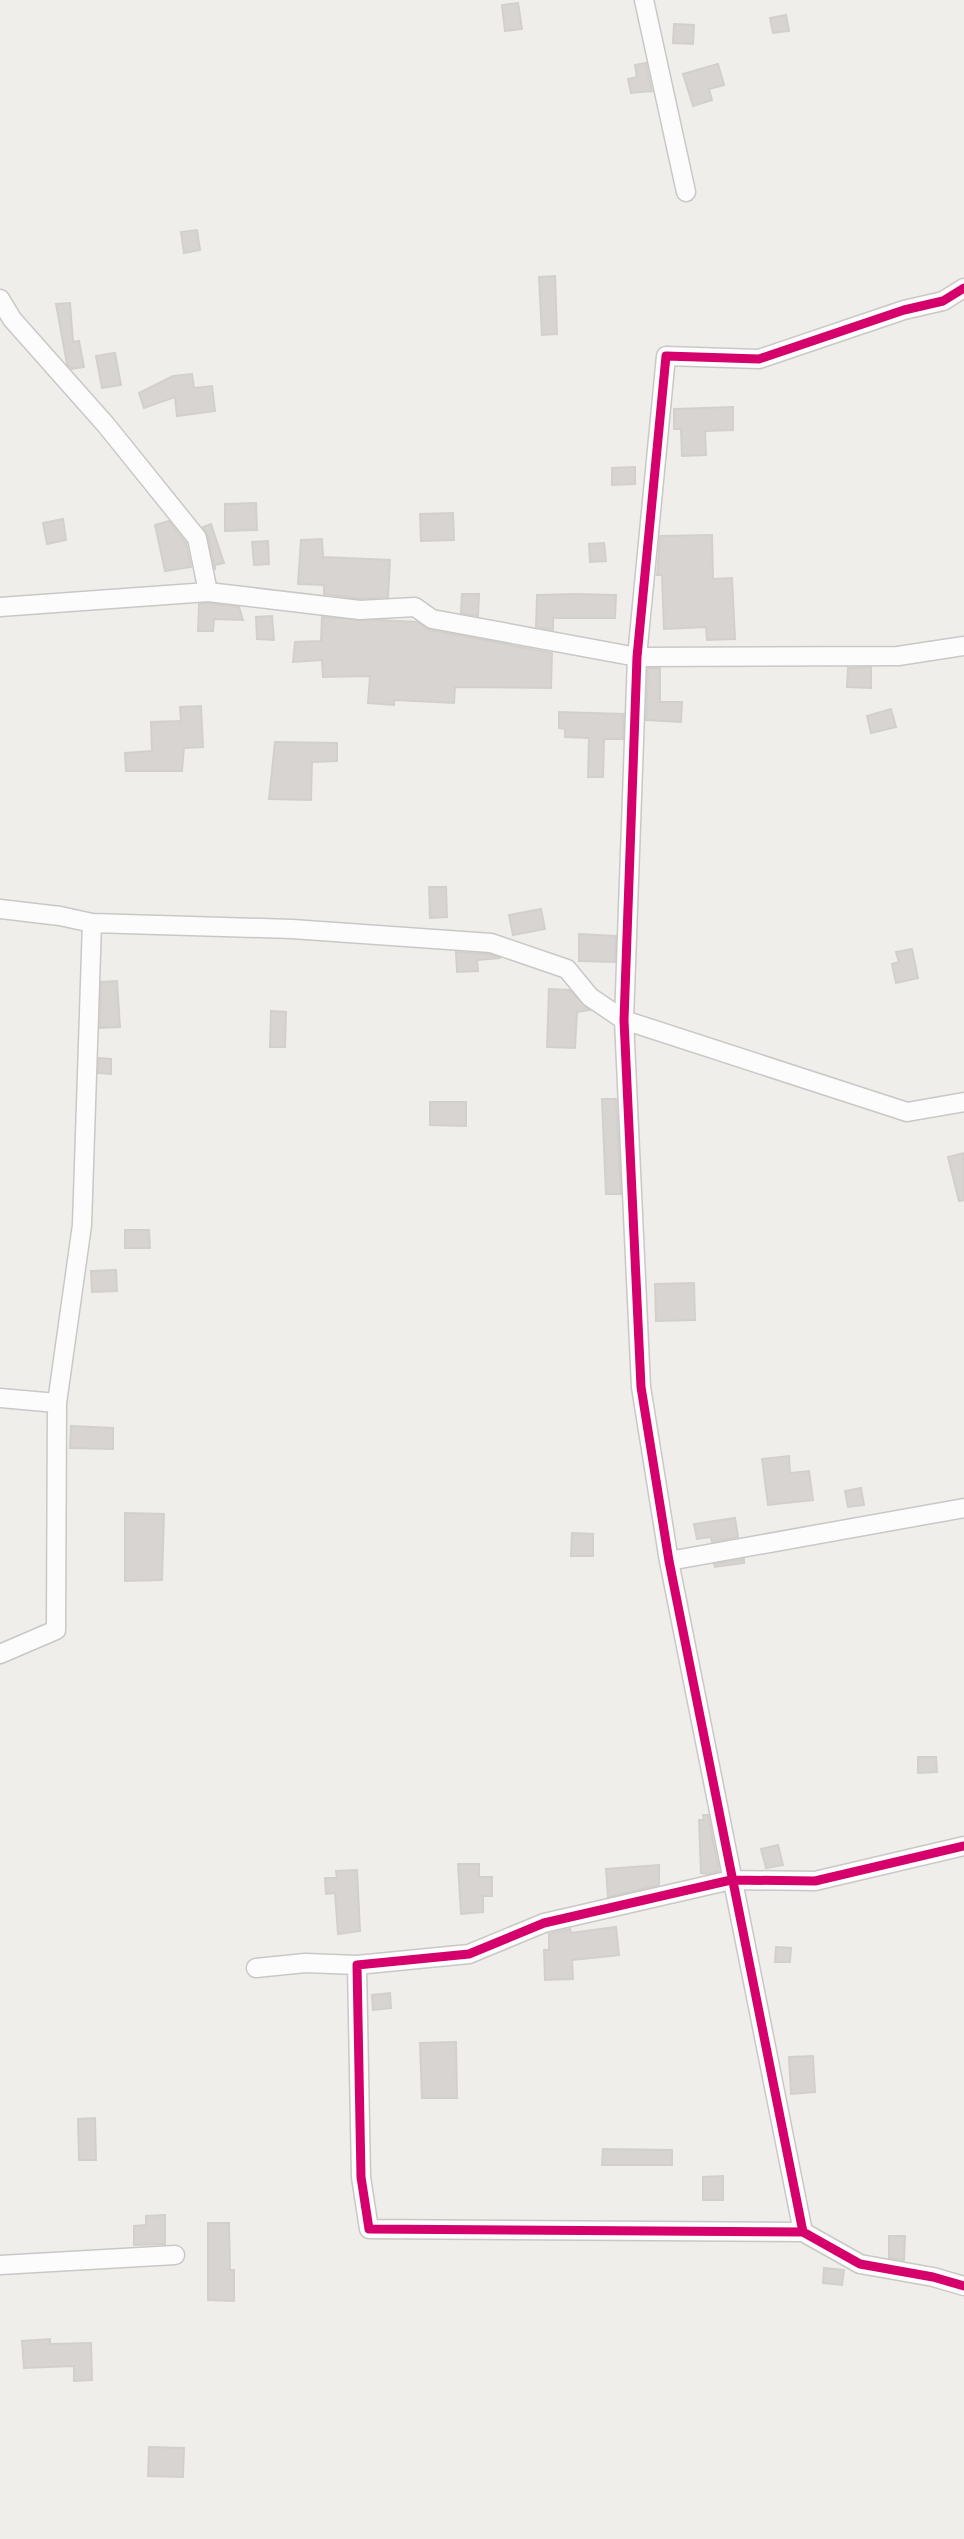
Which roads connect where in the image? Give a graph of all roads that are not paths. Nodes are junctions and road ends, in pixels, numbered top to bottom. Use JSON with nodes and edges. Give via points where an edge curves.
{"nodes":[{"id":1,"x":644,"y":0,"type":"edge"},
{"id":2,"x":686,"y":192,"type":"dead end"},
{"id":3,"x":964,"y":288,"type":"edge"},
{"id":4,"x":0,"y":299,"type":"edge"},
{"id":5,"x":208,"y":592,"type":"junction"},
{"id":6,"x":0,"y":607,"type":"edge"},
{"id":7,"x":964,"y":646,"type":"edge"},
{"id":8,"x":636,"y":657,"type":"junction"},
{"id":9,"x":0,"y":909,"type":"edge"},
{"id":10,"x":92,"y":923,"type":"junction"},
{"id":11,"x":624,"y":1020,"type":"junction"},
{"id":12,"x":964,"y":1102,"type":"edge"},
{"id":13,"x":0,"y":1398,"type":"edge"},
{"id":14,"x":57,"y":1404,"type":"junction"},
{"id":15,"x":964,"y":1508,"type":"edge"},
{"id":16,"x":669,"y":1561,"type":"junction"},
{"id":17,"x":0,"y":1654,"type":"edge"},
{"id":18,"x":964,"y":1846,"type":"edge"},
{"id":19,"x":731,"y":1880,"type":"junction"},
{"id":20,"x":357,"y":1965,"type":"junction"},
{"id":21,"x":257,"y":1968,"type":"dead end"},
{"id":22,"x":803,"y":2232,"type":"junction"},
{"id":23,"x":175,"y":2255,"type":"dead end"},
{"id":24,"x":0,"y":2266,"type":"edge"},
{"id":25,"x":964,"y":2286,"type":"edge"}],
"edges":[{"from":1,"to":2,"type":"street"},
{"from":3,"to":8,"type":"street","via":[[943,301],[760,359],[666,356]]},
{"from":4,"to":5,"type":"street","via":[[197,538]]},
{"from":5,"to":6,"type":"street"},
{"from":5,"to":8,"type":"street","via":[[360,610],[415,607],[432,619]]},
{"from":7,"to":8,"type":"street","via":[[898,656]]},
{"from":8,"to":11,"type":"street"},
{"from":9,"to":10,"type":"street"},
{"from":10,"to":11,"type":"street","via":[[292,929],[491,943],[568,969],[590,997]]},
{"from":10,"to":14,"type":"street","via":[[82,1225]]},
{"from":11,"to":12,"type":"street","via":[[907,1112]]},
{"from":11,"to":16,"type":"street","via":[[641,1387]]},
{"from":13,"to":14,"type":"street"},
{"from":14,"to":17,"type":"street","via":[[55,1630]]},
{"from":15,"to":16,"type":"street"},
{"from":16,"to":19,"type":"street"},
{"from":18,"to":19,"type":"street","via":[[815,1881]]},
{"from":19,"to":20,"type":"street","via":[[544,1923],[469,1954]]},
{"from":19,"to":22,"type":"street"},
{"from":20,"to":21,"type":"street","via":[[306,1963]]},
{"from":20,"to":22,"type":"street","via":[[361,2177],[369,2229]]},
{"from":22,"to":25,"type":"street","via":[[860,2264]]},
{"from":23,"to":24,"type":"street"}]}
